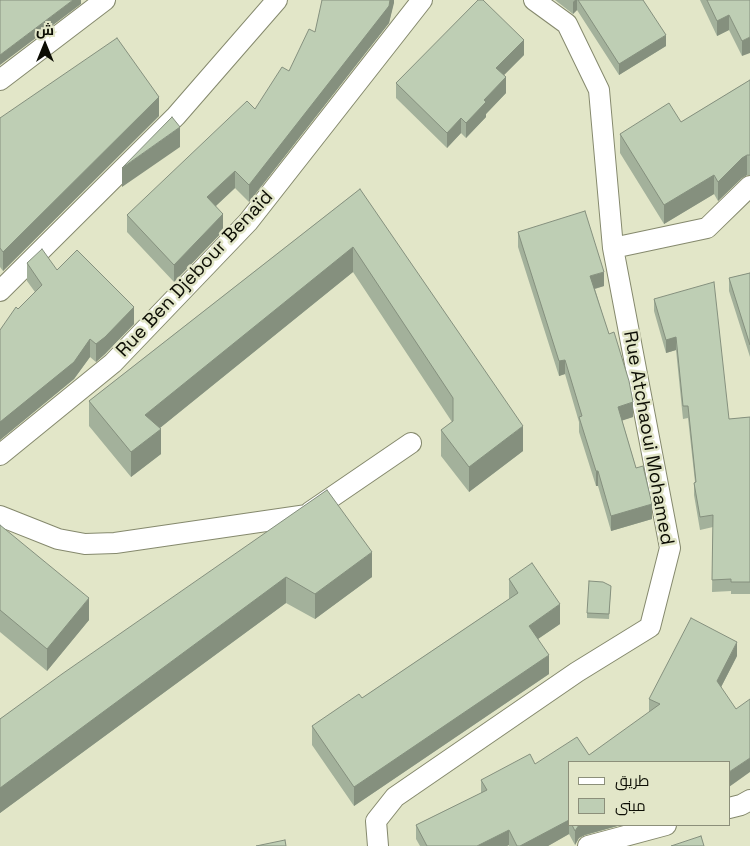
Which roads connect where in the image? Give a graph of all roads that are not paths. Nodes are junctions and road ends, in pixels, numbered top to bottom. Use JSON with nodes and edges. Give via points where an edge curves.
{"nodes":[{"id":1,"x":105,"y":0,"type":"edge"},
{"id":2,"x":276,"y":0,"type":"edge"},
{"id":3,"x":422,"y":0,"type":"edge"},
{"id":4,"x":534,"y":0,"type":"edge"},
{"id":5,"x":0,"y":80,"type":"edge"},
{"id":6,"x":750,"y":186,"type":"edge"},
{"id":7,"x":613,"y":248,"type":"junction"},
{"id":8,"x":0,"y":291,"type":"edge"},
{"id":9,"x":411,"y":443,"type":"dead end"},
{"id":10,"x":0,"y":455,"type":"edge"},
{"id":11,"x":306,"y":515,"type":"junction"},
{"id":12,"x":0,"y":516,"type":"edge"},
{"id":13,"x":274,"y":538,"type":"edge"},
{"id":14,"x":750,"y":800,"type":"edge"},
{"id":15,"x":730,"y":808,"type":"edge"},
{"id":16,"x":662,"y":826,"type":"edge"},
{"id":17,"x":378,"y":846,"type":"edge"},
{"id":18,"x":588,"y":846,"type":"edge"}],
"edges":[{"from":1,"to":5,"type":"street"},
{"from":2,"to":8,"type":"street","via":[[176,116]]},
{"from":3,"to":10,"type":"street","name":"Rue Ben Djebour Benaïd","via":[[248,222],[113,363]]},
{"from":4,"to":7,"type":"street","name":"Rue Atchaoui Mohamed","via":[[567,24],[598,90]]},
{"from":6,"to":7,"type":"street","via":[[707,228]]},
{"from":7,"to":17,"type":"street","name":"Rue Atchaoui Mohamed","via":[[670,548],[650,626],[395,797],[376,821]]},
{"from":9,"to":11,"type":"street"},
{"from":11,"to":12,"type":"street","via":[[85,544],[58,539]]},
{"from":11,"to":13,"type":"street"},
{"from":14,"to":15,"type":"street"},
{"from":16,"to":18,"type":"street"}]}
